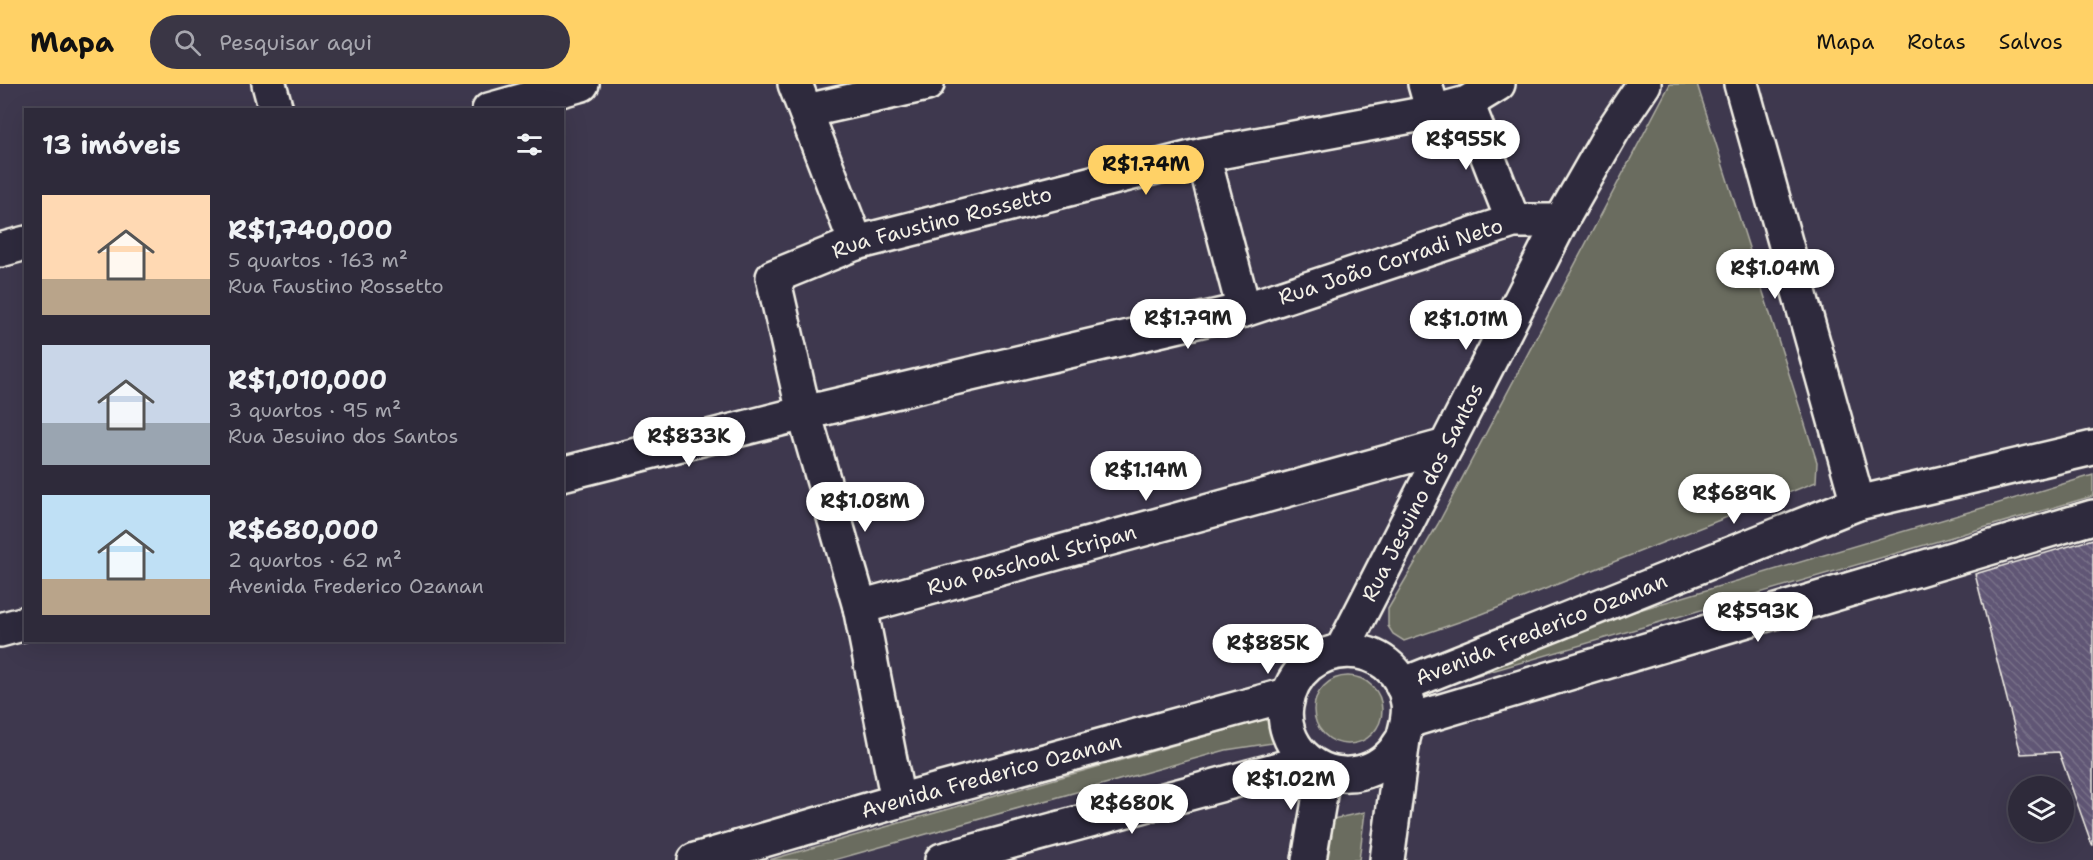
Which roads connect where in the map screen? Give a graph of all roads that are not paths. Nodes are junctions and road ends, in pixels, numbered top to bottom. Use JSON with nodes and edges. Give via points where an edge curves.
{"nodes":[{"id":1,"x":268,"y":84,"type":"edge"},
{"id":2,"x":582,"y":84,"type":"edge"},
{"id":3,"x":927,"y":84,"type":"edge"},
{"id":4,"x":1498,"y":84,"type":"edge"},
{"id":5,"x":1644,"y":84,"type":"edge"},
{"id":6,"x":1741,"y":84,"type":"edge"},
{"id":7,"x":800,"y":97,"type":"edge"},
{"id":8,"x":1429,"y":98,"type":"edge"},
{"id":9,"x":1467,"y":103,"type":"junction"},
{"id":10,"x":275,"y":108,"type":"edge"},
{"id":11,"x":496,"y":108,"type":"edge"},
{"id":12,"x":1203,"y":155,"type":"junction"},
{"id":13,"x":1513,"y":221,"type":"junction"},
{"id":14,"x":1561,"y":221,"type":"junction"},
{"id":15,"x":855,"y":243,"type":"junction"},
{"id":16,"x":24,"y":244,"type":"edge"},
{"id":17,"x":0,"y":250,"type":"edge"},
{"id":18,"x":1244,"y":310,"type":"junction"},
{"id":19,"x":804,"y":413,"type":"junction"},
{"id":20,"x":1446,"y":446,"type":"junction"},
{"id":21,"x":2093,"y":448,"type":"edge"},
{"id":22,"x":564,"y":473,"type":"edge"},
{"id":23,"x":1858,"y":503,"type":"junction"},
{"id":24,"x":2093,"y":517,"type":"edge"},
{"id":25,"x":860,"y":607,"type":"junction"},
{"id":26,"x":24,"y":624,"type":"edge"},
{"id":27,"x":0,"y":630,"type":"edge"},
{"id":28,"x":1342,"y":650,"type":"junction"},
{"id":29,"x":1402,"y":685,"type":"junction"},
{"id":30,"x":1287,"y":695,"type":"junction"},
{"id":31,"x":1405,"y":730,"type":"junction"},
{"id":32,"x":1316,"y":766,"type":"junction"},
{"id":33,"x":898,"y":801,"type":"junction"},
{"id":34,"x":695,"y":860,"type":"edge"},
{"id":35,"x":942,"y":860,"type":"edge"},
{"id":36,"x":1309,"y":860,"type":"edge"},
{"id":37,"x":1387,"y":860,"type":"edge"}],
"edges":[{"from":1,"to":10,"type":"street"},
{"from":2,"to":11,"type":"street"},
{"from":3,"to":7,"type":"street"},
{"from":4,"to":9,"type":"street","name":"Rua Faustino Rossetto"},
{"from":5,"to":14,"type":"street","name":"Rua Jesuino dos Santos"},
{"from":6,"to":23,"type":"street"},
{"from":7,"to":15,"type":"street"},
{"from":8,"to":9,"type":"street","name":"Rua Faustino Rossetto"},
{"from":8,"to":12,"type":"street","name":"Rua Faustino Rossetto"},
{"from":9,"to":13,"type":"street"},
{"from":12,"to":15,"type":"street","name":"Rua Faustino Rossetto"},
{"from":12,"to":18,"type":"street"},
{"from":13,"to":14,"type":"street","name":"Rua João Corradi Neto"},
{"from":13,"to":18,"type":"street","name":"Rua João Corradi Neto"},
{"from":14,"to":20,"type":"street","name":"Rua Jesuino dos Santos"},
{"from":15,"to":19,"type":"street","name":"Rua Faustino Rossetto","via":[[773,277]]},
{"from":16,"to":17,"type":"street"},
{"from":18,"to":19,"type":"street","name":"Rua João Corradi Neto"},
{"from":19,"to":22,"type":"street","name":"Rua João Corradi Neto"},
{"from":19,"to":25,"type":"street"},
{"from":20,"to":25,"type":"street","name":"Rua Paschoal Stripan"},
{"from":20,"to":28,"type":"street","name":"Rua Jesuino dos Santos"},
{"from":21,"to":23,"type":"street","name":"Avenida Frederico Ozanan"},
{"from":23,"to":29,"type":"street","name":"Avenida Frederico Ozanan"},
{"from":24,"to":31,"type":"street","name":"Avenida Frederico Ozanan"},
{"from":25,"to":33,"type":"street"},
{"from":26,"to":27,"type":"street"},
{"from":28,"to":29,"type":"street","via":[[1377,658]]},
{"from":28,"to":30,"type":"street","via":[[1308,664]]},
{"from":29,"to":31,"type":"street","via":[[1408,703]]},
{"from":30,"to":32,"type":"street","via":[[1288,732],[1296,748]]},
{"from":30,"to":33,"type":"street","name":"Avenida Frederico Ozanan"},
{"from":31,"to":32,"type":"street","via":[[1392,754],[1361,773],[1342,775]]},
{"from":31,"to":37,"type":"street"},
{"from":32,"to":35,"type":"street"},
{"from":32,"to":36,"type":"street"},
{"from":33,"to":34,"type":"street","name":"Avenida Frederico Ozanan"}]}
